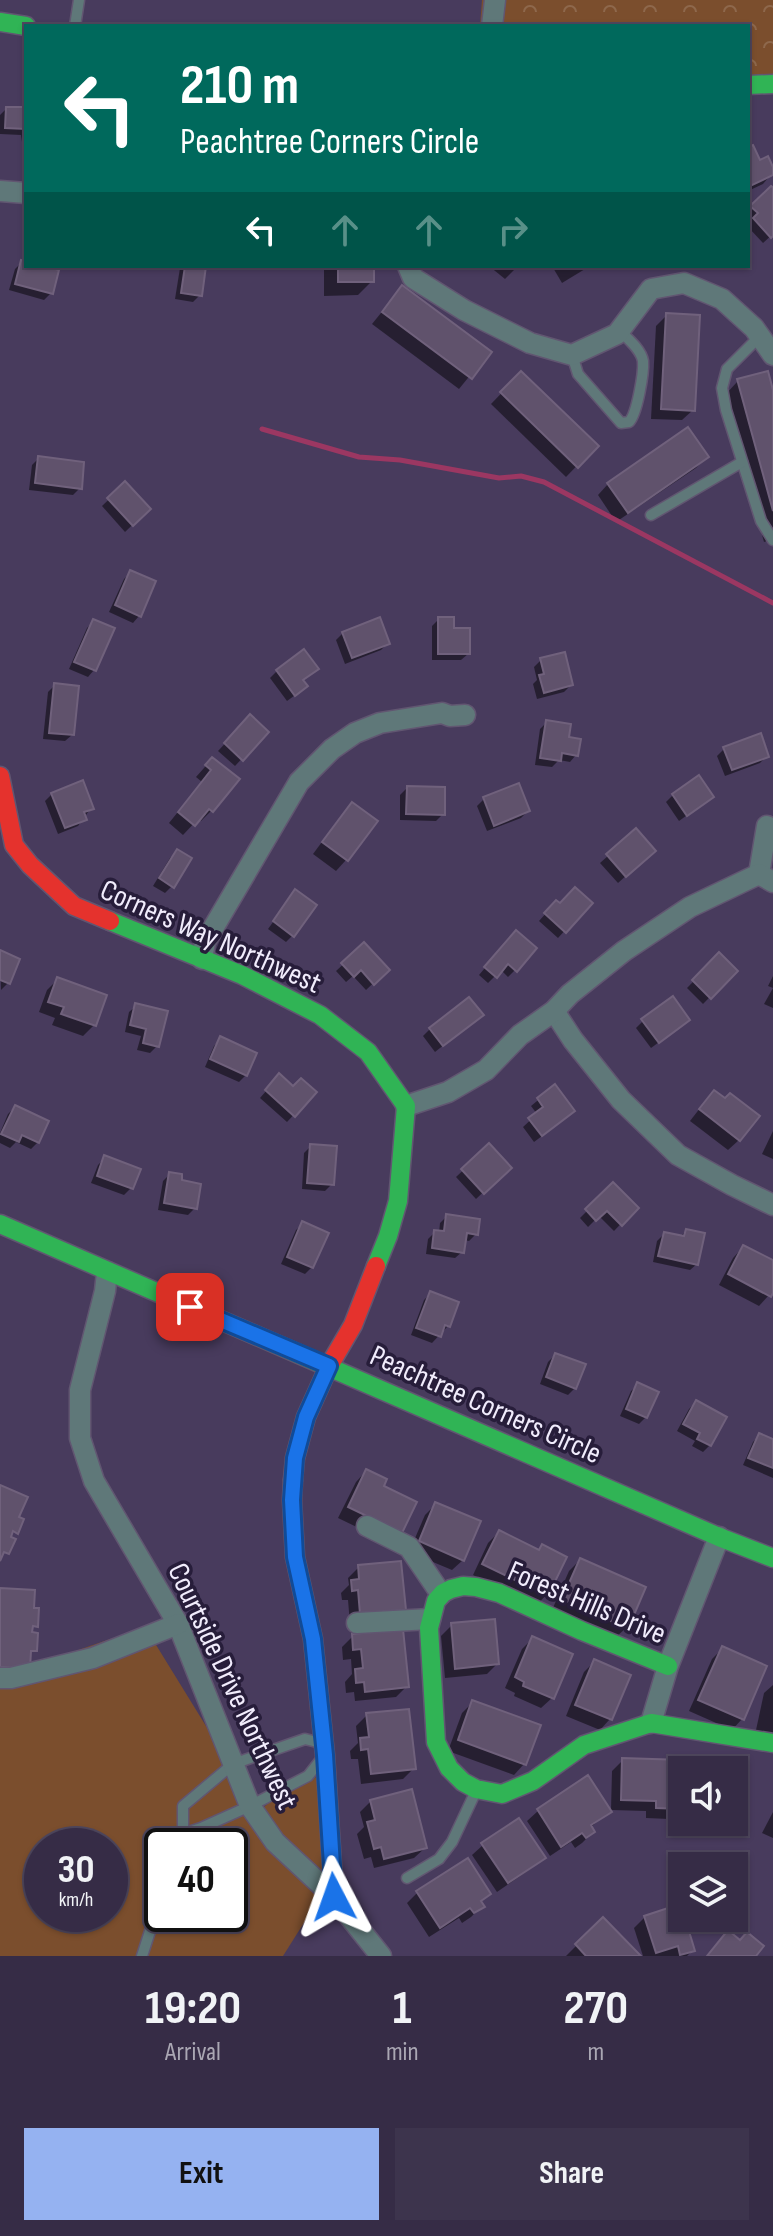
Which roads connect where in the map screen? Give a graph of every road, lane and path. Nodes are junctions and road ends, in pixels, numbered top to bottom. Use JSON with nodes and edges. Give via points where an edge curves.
{"nodes":[{"id":1,"x":79,"y":0,"type":"edge"},
{"id":2,"x":495,"y":0,"type":"edge"},
{"id":3,"x":0,"y":22,"type":"edge"},
{"id":4,"x":75,"y":24,"type":"edge"},
{"id":5,"x":492,"y":24,"type":"edge"},
{"id":6,"x":24,"y":26,"type":"edge"},
{"id":7,"x":773,"y":84,"type":"edge"},
{"id":8,"x":750,"y":85,"type":"edge"},
{"id":9,"x":0,"y":191,"type":"edge"},
{"id":10,"x":24,"y":193,"type":"edge"},
{"id":11,"x":409,"y":268,"type":"edge"},
{"id":12,"x":619,"y":330,"type":"junction"},
{"id":13,"x":760,"y":336,"type":"junction"},
{"id":14,"x":572,"y":355,"type":"junction"},
{"id":15,"x":773,"y":355,"type":"edge"},
{"id":16,"x":742,"y":462,"type":"junction"},
{"id":17,"x":651,"y":515,"type":"dead end"},
{"id":18,"x":773,"y":540,"type":"edge"},
{"id":19,"x":465,"y":715,"type":"dead end"},
{"id":20,"x":0,"y":776,"type":"edge"},
{"id":21,"x":767,"y":826,"type":"dead end"},
{"id":22,"x":7,"y":846,"type":"edge"},
{"id":23,"x":766,"y":878,"type":"edge"},
{"id":24,"x":202,"y":959,"type":"junction"},
{"id":25,"x":554,"y":1011,"type":"junction"},
{"id":26,"x":406,"y":1106,"type":"junction"},
{"id":27,"x":773,"y":1205,"type":"edge"},
{"id":28,"x":0,"y":1224,"type":"edge"},
{"id":29,"x":107,"y":1272,"type":"junction"},
{"id":30,"x":329,"y":1366,"type":"junction"},
{"id":31,"x":367,"y":1526,"type":"dead end"},
{"id":32,"x":719,"y":1537,"type":"junction"},
{"id":33,"x":773,"y":1558,"type":"edge"},
{"id":34,"x":441,"y":1594,"type":"junction"},
{"id":35,"x":430,"y":1619,"type":"junction"},
{"id":36,"x":357,"y":1623,"type":"dead end"},
{"id":37,"x":178,"y":1624,"type":"junction"},
{"id":38,"x":668,"y":1666,"type":"junction"},
{"id":39,"x":0,"y":1678,"type":"edge"},
{"id":40,"x":651,"y":1723,"type":"junction"},
{"id":41,"x":773,"y":1743,"type":"edge"},
{"id":42,"x":324,"y":1749,"type":"junction"},
{"id":43,"x":233,"y":1764,"type":"junction"},
{"id":44,"x":476,"y":1789,"type":"junction"},
{"id":45,"x":250,"y":1806,"type":"junction"},
{"id":46,"x":183,"y":1828,"type":"edge"},
{"id":47,"x":201,"y":1828,"type":"edge"},
{"id":48,"x":407,"y":1878,"type":"dead end"},
{"id":49,"x":334,"y":1897,"type":"junction"},
{"id":50,"x":150,"y":1932,"type":"edge"},
{"id":51,"x":142,"y":1956,"type":"edge"},
{"id":52,"x":381,"y":1956,"type":"edge"}],
"edges":[{"from":1,"to":4,"type":"lane"},
{"from":2,"to":5,"type":"street"},
{"from":3,"to":6,"type":"street"},
{"from":7,"to":8,"type":"street"},
{"from":9,"to":10,"type":"street"},
{"from":11,"to":14,"type":"street","via":[[413,278],[464,310],[530,343]]},
{"from":12,"to":13,"type":"street","via":[[651,289],[684,283],[722,299]]},
{"from":12,"to":14,"type":"street"},
{"from":12,"to":14,"type":"lane","via":[[643,359],[637,409],[629,422],[621,423],[587,386]]},
{"from":13,"to":15,"type":"street"},
{"from":13,"to":16,"type":"lane","via":[[727,369],[722,388]]},
{"from":16,"to":17,"type":"lane"},
{"from":16,"to":18,"type":"lane","via":[[761,521]]},
{"from":19,"to":24,"type":"street","via":[[442,713],[380,723],[332,749],[299,782],[205,942]]},
{"from":20,"to":22,"type":"street","name":"Corners Way Northwest"},
{"from":21,"to":23,"type":"street"},
{"from":22,"to":24,"type":"street","name":"Corners Way Northwest","via":[[74,906]]},
{"from":23,"to":25,"type":"street","via":[[690,907],[637,942]]},
{"from":24,"to":26,"type":"street","name":"Corners Way Northwest","via":[[320,1015],[368,1052]]},
{"from":25,"to":26,"type":"street","via":[[520,1035],[486,1070],[448,1092]]},
{"from":25,"to":27,"type":"street","via":[[621,1100],[678,1155]]},
{"from":26,"to":30,"type":"street","via":[[398,1201],[388,1236],[353,1325]]},
{"from":28,"to":29,"type":"street","name":"Peachtree Corners Circle"},
{"from":29,"to":30,"type":"street","name":"Peachtree Corners Circle"},
{"from":29,"to":37,"type":"street","name":"Courtside Drive Northwest","via":[[80,1390],[80,1438],[94,1481]]},
{"from":30,"to":32,"type":"street","name":"Peachtree Corners Circle"},
{"from":30,"to":42,"type":"street","via":[[302,1431],[292,1500],[295,1557],[313,1639]]},
{"from":31,"to":34,"type":"street","via":[[409,1547]]},
{"from":32,"to":33,"type":"street","name":"Peachtree Corners Circle"},
{"from":32,"to":38,"type":"street"},
{"from":34,"to":35,"type":"street"},
{"from":34,"to":38,"type":"street","name":"Forest Hills Drive","via":[[467,1586],[493,1591]]},
{"from":35,"to":36,"type":"street"},
{"from":35,"to":44,"type":"street","via":[[436,1742],[449,1768]]},
{"from":37,"to":39,"type":"street","via":[[93,1658]]},
{"from":37,"to":43,"type":"street","name":"Courtside Drive Northwest"},
{"from":38,"to":40,"type":"street"},
{"from":40,"to":41,"type":"street"},
{"from":40,"to":44,"type":"street","via":[[584,1745],[533,1781],[502,1794]]},
{"from":42,"to":43,"type":"lane","via":[[305,1739]]},
{"from":42,"to":45,"type":"lane","via":[[308,1776]]},
{"from":42,"to":49,"type":"street"},
{"from":43,"to":45,"type":"street","name":"Courtside Drive Northwest"},
{"from":43,"to":46,"type":"lane","via":[[183,1806]]},
{"from":44,"to":48,"type":"lane","via":[[439,1859]]},
{"from":45,"to":47,"type":"lane"},
{"from":45,"to":49,"type":"street","name":"Courtside Drive Northwest","via":[[275,1842]]},
{"from":49,"to":52,"type":"street","name":"Courtside Drive Northwest"},
{"from":50,"to":51,"type":"lane"}]}
